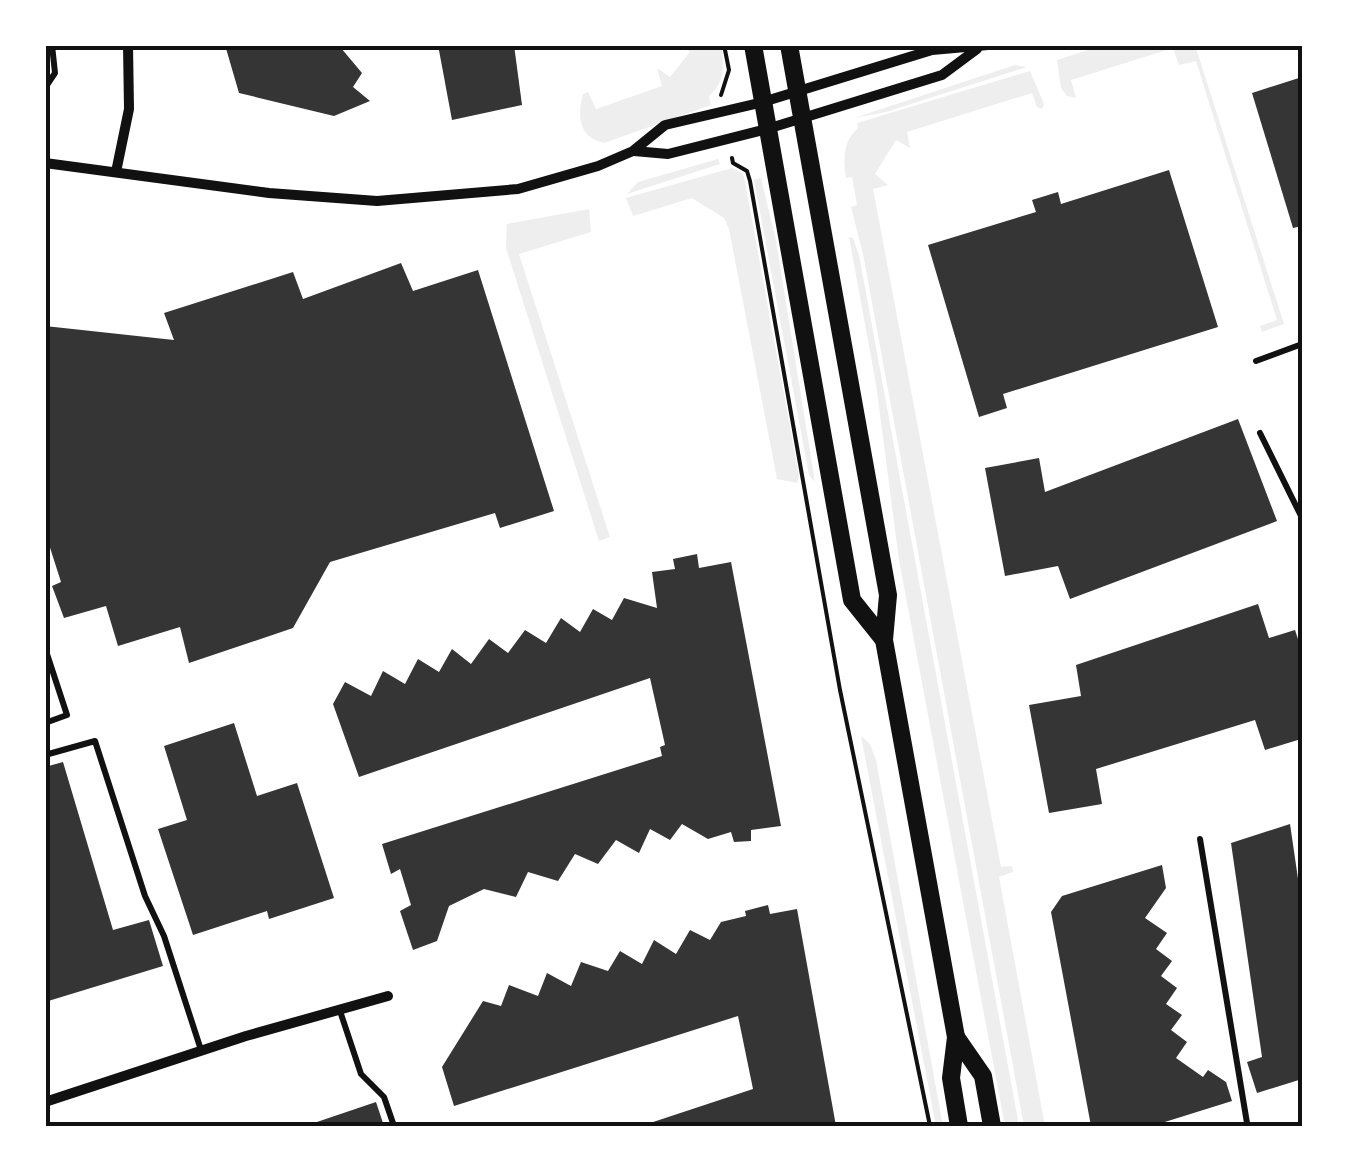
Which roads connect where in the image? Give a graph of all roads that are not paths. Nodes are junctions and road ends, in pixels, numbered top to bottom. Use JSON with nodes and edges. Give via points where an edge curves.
{"nodes":[{"id":1,"x":52,"y":45,"type":"edge"},
{"id":2,"x":128,"y":45,"type":"edge"},
{"id":3,"x":753,"y":45,"type":"edge"},
{"id":4,"x":789,"y":45,"type":"edge"},
{"id":5,"x":984,"y":46,"type":"edge"},
{"id":6,"x":45,"y":88,"type":"edge"},
{"id":7,"x":797,"y":90,"type":"junction"},
{"id":8,"x":762,"y":102,"type":"junction"},
{"id":9,"x":803,"y":118,"type":"junction"},
{"id":10,"x":768,"y":130,"type":"junction"},
{"id":11,"x":633,"y":151,"type":"junction"},
{"id":12,"x":45,"y":163,"type":"edge"},
{"id":13,"x":116,"y":172,"type":"junction"},
{"id":14,"x":1302,"y":344,"type":"edge"},
{"id":15,"x":1256,"y":361,"type":"dead end"},
{"id":16,"x":1260,"y":433,"type":"dead end"},
{"id":17,"x":1302,"y":518,"type":"edge"},
{"id":18,"x":884,"y":640,"type":"junction"},
{"id":19,"x":45,"y":648,"type":"edge"},
{"id":20,"x":45,"y":723,"type":"edge"},
{"id":21,"x":45,"y":754,"type":"edge"},
{"id":22,"x":1200,"y":838,"type":"dead end"},
{"id":23,"x":388,"y":996,"type":"dead end"},
{"id":24,"x":340,"y":1011,"type":"junction"},
{"id":25,"x":956,"y":1037,"type":"junction"},
{"id":26,"x":202,"y":1051,"type":"junction"},
{"id":27,"x":46,"y":1098,"type":"edge"},
{"id":28,"x":1246,"y":1124,"type":"dead end"},
{"id":29,"x":394,"y":1126,"type":"edge"},
{"id":30,"x":959,"y":1126,"type":"edge"},
{"id":31,"x":992,"y":1126,"type":"edge"}],
"edges":[{"from":1,"to":6,"type":"lane","via":[[54,74]]},
{"from":2,"to":13,"type":"street","via":[[129,110]]},
{"from":3,"to":8,"type":"main road"},
{"from":4,"to":7,"type":"main road"},
{"from":5,"to":7,"type":"street","via":[[932,50]]},
{"from":5,"to":9,"type":"street","via":[[942,75]]},
{"from":7,"to":8,"type":"street"},
{"from":7,"to":9,"type":"main road"},
{"from":8,"to":10,"type":"main road"},
{"from":8,"to":11,"type":"street","via":[[666,126]]},
{"from":9,"to":10,"type":"street"},
{"from":9,"to":18,"type":"main road","via":[[888,595]]},
{"from":10,"to":11,"type":"street","via":[[668,154]]},
{"from":10,"to":18,"type":"main road","via":[[852,600]]},
{"from":11,"to":13,"type":"street","via":[[518,189],[376,201]]},
{"from":12,"to":13,"type":"street"},
{"from":14,"to":15,"type":"lane"},
{"from":16,"to":17,"type":"lane"},
{"from":18,"to":25,"type":"main road"},
{"from":19,"to":20,"type":"lane","via":[[67,715]]},
{"from":21,"to":26,"type":"lane","via":[[94,740]]},
{"from":22,"to":28,"type":"lane"},
{"from":23,"to":24,"type":"street"},
{"from":24,"to":26,"type":"street"},
{"from":24,"to":29,"type":"lane","via":[[361,1074],[384,1097]]},
{"from":25,"to":30,"type":"main road","via":[[952,1078]]},
{"from":25,"to":31,"type":"main road","via":[[983,1076]]},
{"from":26,"to":27,"type":"street"}]}
